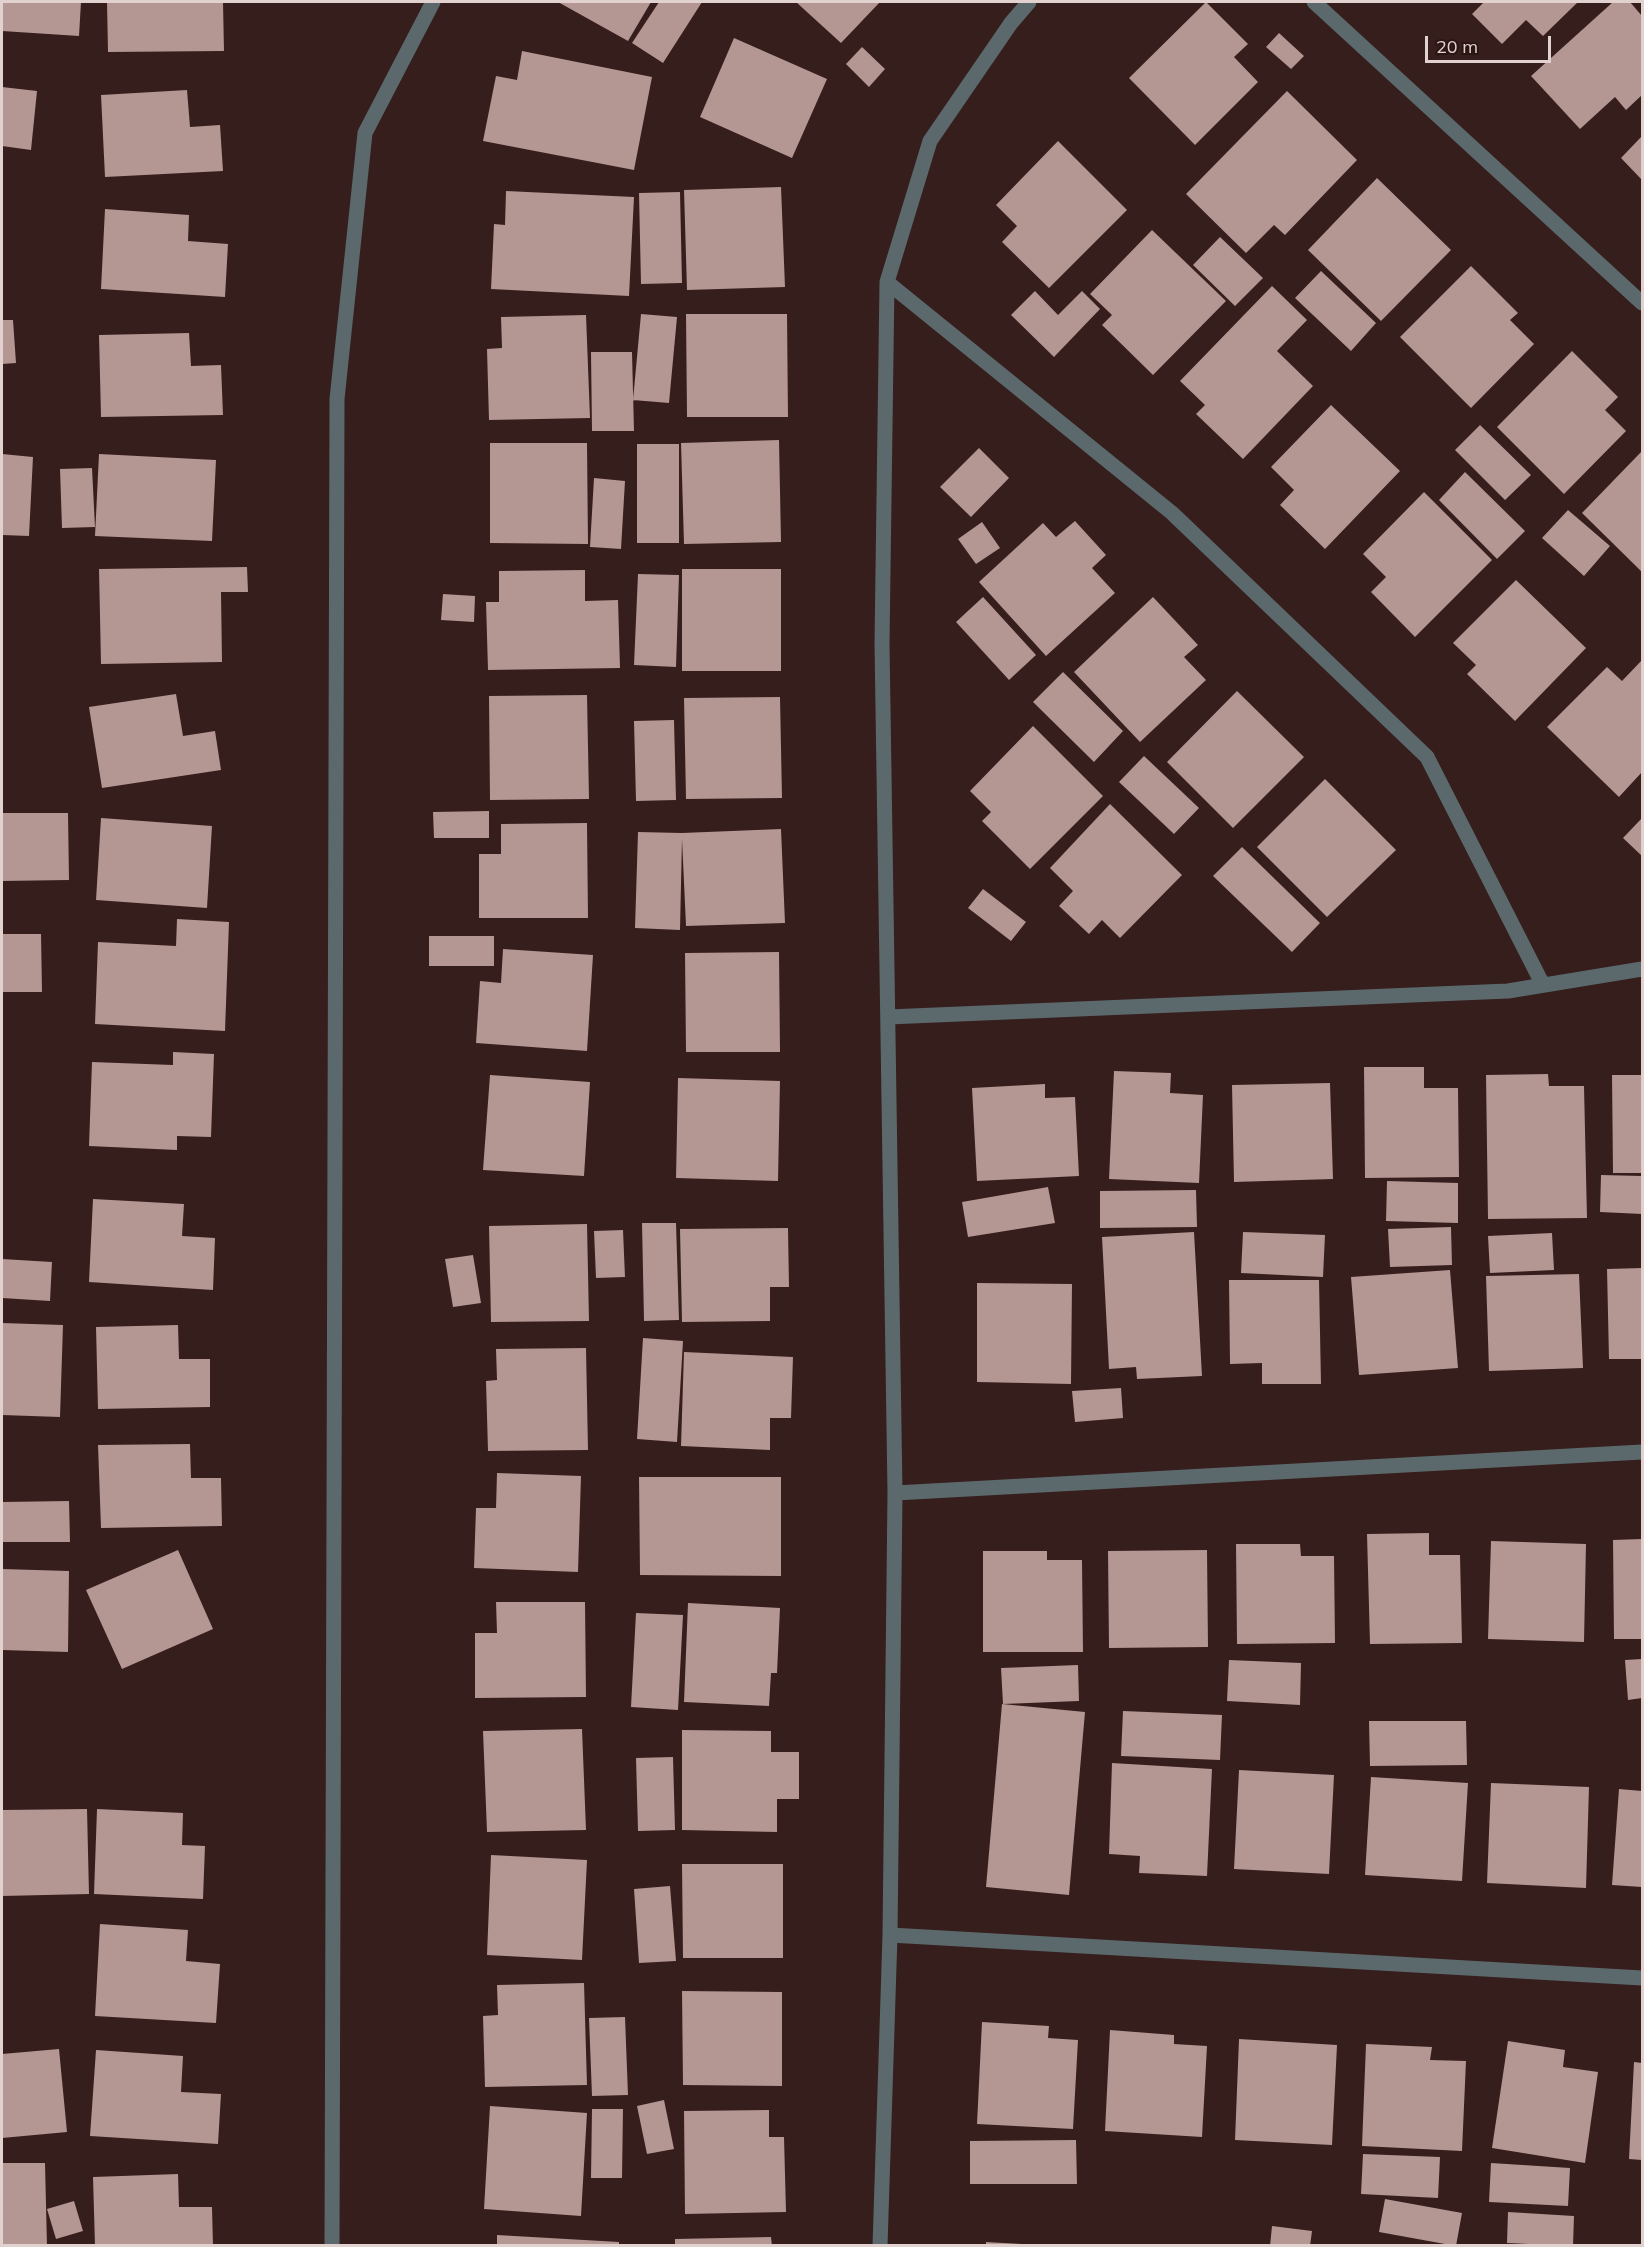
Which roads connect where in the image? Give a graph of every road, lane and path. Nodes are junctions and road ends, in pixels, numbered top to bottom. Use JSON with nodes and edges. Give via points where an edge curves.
{"nodes":[{"id":1,"x":433,"y":2,"type":"edge"},
{"id":2,"x":1029,"y":2,"type":"edge"},
{"id":3,"x":1314,"y":2,"type":"edge"},
{"id":4,"x":887,"y":282,"type":"junction"},
{"id":5,"x":1642,"y":303,"type":"edge"},
{"id":6,"x":1642,"y":969,"type":"edge"},
{"id":7,"x":1543,"y":986,"type":"junction"},
{"id":8,"x":888,"y":1017,"type":"junction"},
{"id":9,"x":1642,"y":1452,"type":"edge"},
{"id":10,"x":895,"y":1493,"type":"junction"},
{"id":11,"x":890,"y":1935,"type":"junction"},
{"id":12,"x":1642,"y":1978,"type":"edge"},
{"id":13,"x":332,"y":2246,"type":"edge"},
{"id":14,"x":880,"y":2246,"type":"edge"}],
"edges":[{"from":1,"to":13,"type":"street","via":[[365,133],[337,399]]},
{"from":2,"to":4,"type":"street","via":[[930,141]]},
{"from":3,"to":5,"type":"street"},
{"from":4,"to":7,"type":"street","via":[[1172,513],[1427,757]]},
{"from":4,"to":8,"type":"street","via":[[882,643]]},
{"from":6,"to":7,"type":"street"},
{"from":7,"to":8,"type":"street","via":[[1508,991]]},
{"from":8,"to":10,"type":"street"},
{"from":9,"to":10,"type":"street"},
{"from":10,"to":11,"type":"street"},
{"from":11,"to":12,"type":"street"},
{"from":11,"to":14,"type":"street"}]}
